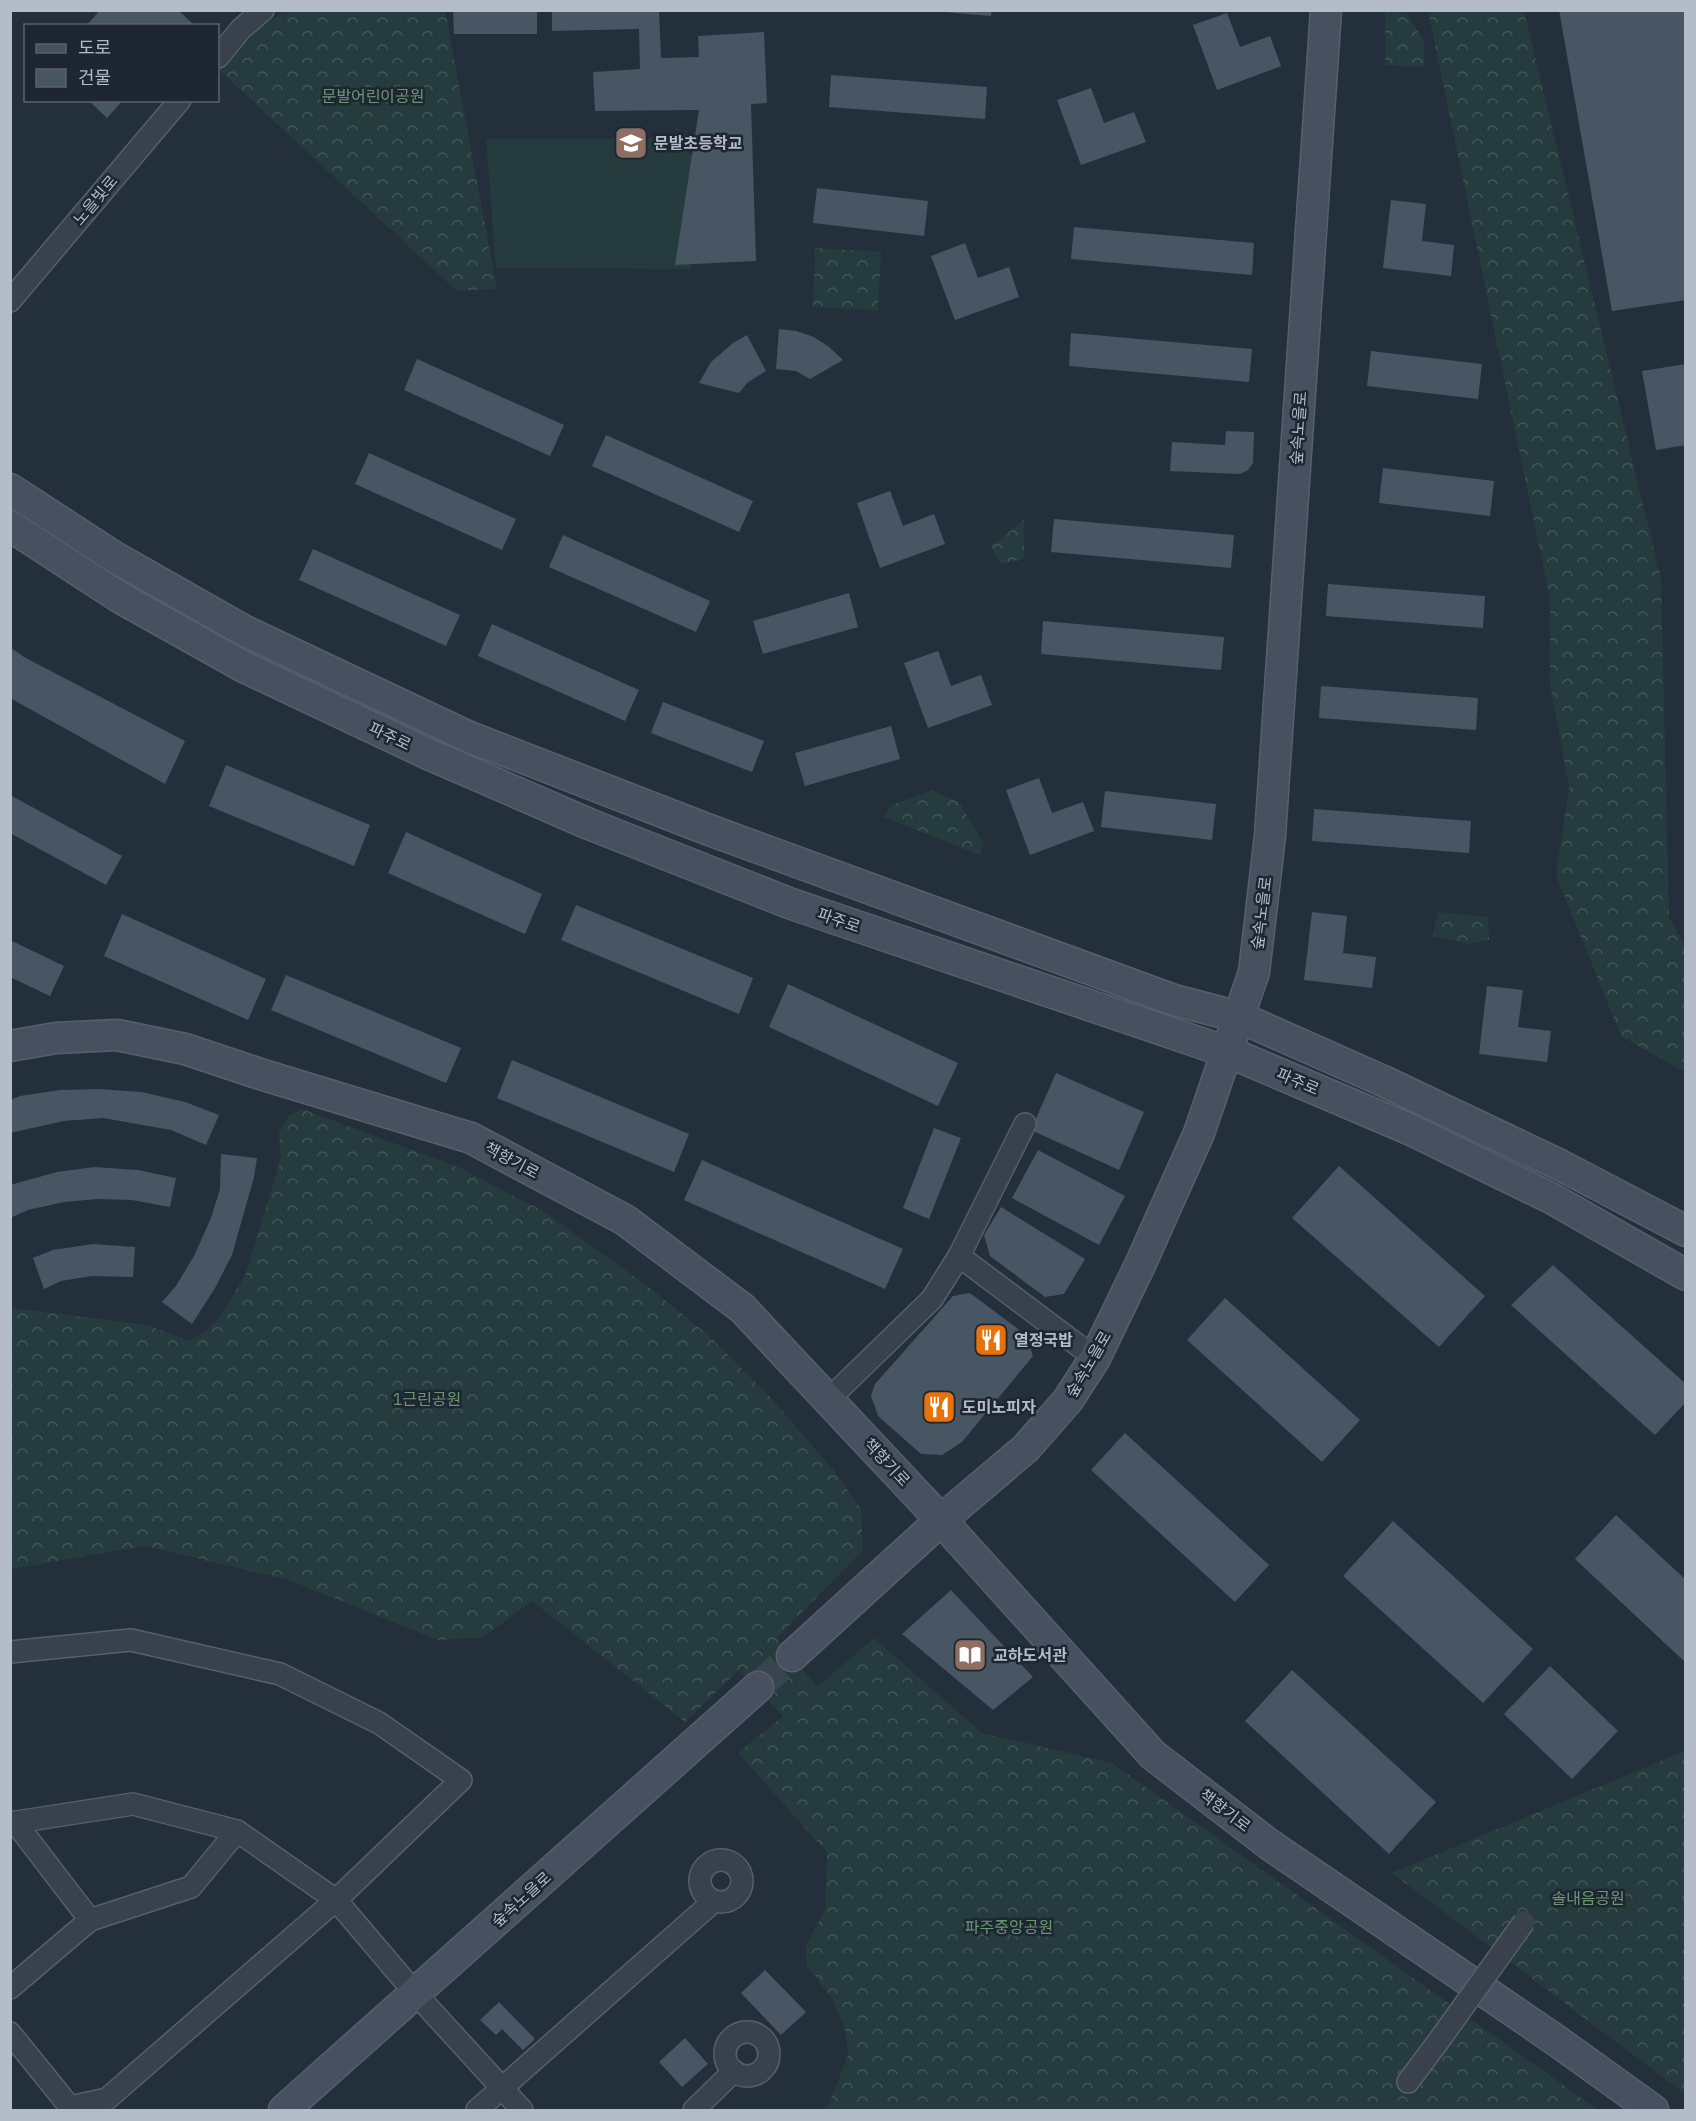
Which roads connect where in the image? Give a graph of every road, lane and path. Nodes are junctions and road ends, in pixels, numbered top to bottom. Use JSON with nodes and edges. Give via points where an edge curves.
{"nodes":[{"id":1,"x":263,"y":10,"type":"edge"},
{"id":2,"x":1326,"y":10,"type":"edge"},
{"id":3,"x":219,"y":56,"type":"edge"},
{"id":4,"x":178,"y":102,"type":"edge"},
{"id":5,"x":10,"y":301,"type":"edge"},
{"id":6,"x":10,"y":489,"type":"edge"},
{"id":7,"x":10,"y":526,"type":"edge"},
{"id":8,"x":1239,"y":1017,"type":"junction"},
{"id":9,"x":10,"y":1046,"type":"edge"},
{"id":10,"x":1226,"y":1051,"type":"junction"},
{"id":11,"x":1025,"y":1124,"type":"dead end"},
{"id":12,"x":1684,"y":1230,"type":"edge"},
{"id":13,"x":1646,"y":1251,"type":"junction"},
{"id":14,"x":959,"y":1256,"type":"junction"},
{"id":15,"x":1686,"y":1275,"type":"edge"},
{"id":16,"x":1686,"y":1281,"type":"edge"},
{"id":17,"x":1095,"y":1358,"type":"junction"},
{"id":18,"x":828,"y":1400,"type":"junction"},
{"id":19,"x":941,"y":1520,"type":"junction"},
{"id":20,"x":10,"y":1652,"type":"edge"},
{"id":21,"x":792,"y":1656,"type":"tunnel mouth"},
{"id":22,"x":758,"y":1687,"type":"tunnel mouth"},
{"id":23,"x":13,"y":1822,"type":"edge"},
{"id":24,"x":237,"y":1831,"type":"junction"},
{"id":25,"x":336,"y":1900,"type":"junction"},
{"id":26,"x":714,"y":1900,"type":"dead end"},
{"id":27,"x":90,"y":1920,"type":"junction"},
{"id":28,"x":1524,"y":1922,"type":"dead end"},
{"id":29,"x":10,"y":1988,"type":"edge"},
{"id":30,"x":415,"y":1993,"type":"junction"},
{"id":31,"x":10,"y":2033,"type":"edge"},
{"id":32,"x":734,"y":2071,"type":"dead end"},
{"id":33,"x":1408,"y":2082,"type":"dead end"},
{"id":34,"x":501,"y":2087,"type":"junction"},
{"id":35,"x":284,"y":2110,"type":"edge"},
{"id":36,"x":477,"y":2110,"type":"edge"},
{"id":37,"x":522,"y":2110,"type":"edge"},
{"id":38,"x":694,"y":2110,"type":"edge"},
{"id":39,"x":1653,"y":2110,"type":"edge"}],
"edges":[{"from":1,"to":3,"type":"street"},
{"from":2,"to":8,"type":"street","name":"숲속노을로","via":[[1270,836],[1254,972]]},
{"from":4,"to":5,"type":"street","name":"노을빛로"},
{"from":6,"to":8,"type":"street","name":"파주로","via":[[113,556],[245,631],[467,736],[704,828],[1174,1000]]},
{"from":7,"to":10,"type":"street","name":"파주로","via":[[119,597],[244,667],[589,824],[789,903]]},
{"from":8,"to":10,"type":"street","name":"숲속노을로"},
{"from":8,"to":12,"type":"street","name":"파주로","via":[[1560,1165]]},
{"from":9,"to":18,"type":"street","name":"책향기로","via":[[56,1038],[117,1035],[185,1049],[471,1138],[625,1220],[742,1308]]},
{"from":10,"to":13,"type":"street","name":"파주로","via":[[1409,1129],[1551,1198]]},
{"from":10,"to":17,"type":"street","name":"숲속노을로","via":[[1199,1133]]},
{"from":11,"to":14,"type":"street"},
{"from":13,"to":15,"type":"street","name":"파주로"},
{"from":13,"to":16,"type":"street"},
{"from":14,"to":17,"type":"street"},
{"from":14,"to":18,"type":"street","via":[[932,1299]]},
{"from":17,"to":19,"type":"street","name":"숲속노을로","via":[[1068,1400],[1026,1448]]},
{"from":18,"to":19,"type":"street","name":"책향기로"},
{"from":19,"to":21,"type":"street","name":"숲속노을로"},
{"from":19,"to":39,"type":"street","name":"책향기로","via":[[1153,1755],[1270,1845]]},
{"from":20,"to":25,"type":"street","via":[[131,1640],[280,1674],[378,1723],[461,1780]]},
{"from":22,"to":30,"type":"street","name":"숲속노을로"},
{"from":23,"to":24,"type":"street","via":[[133,1804]]},
{"from":23,"to":27,"type":"street"},
{"from":24,"to":25,"type":"street"},
{"from":24,"to":27,"type":"street","via":[[191,1887]]},
{"from":25,"to":30,"type":"street"},
{"from":25,"to":31,"type":"street","via":[[107,2099],[70,2107]]},
{"from":26,"to":34,"type":"street"},
{"from":27,"to":29,"type":"street"},
{"from":28,"to":33,"type":"street","bridge":true},
{"from":30,"to":34,"type":"street"},
{"from":30,"to":35,"type":"street","name":"숲속노을로"},
{"from":32,"to":38,"type":"street"},
{"from":34,"to":36,"type":"street"},
{"from":34,"to":37,"type":"street"}]}
